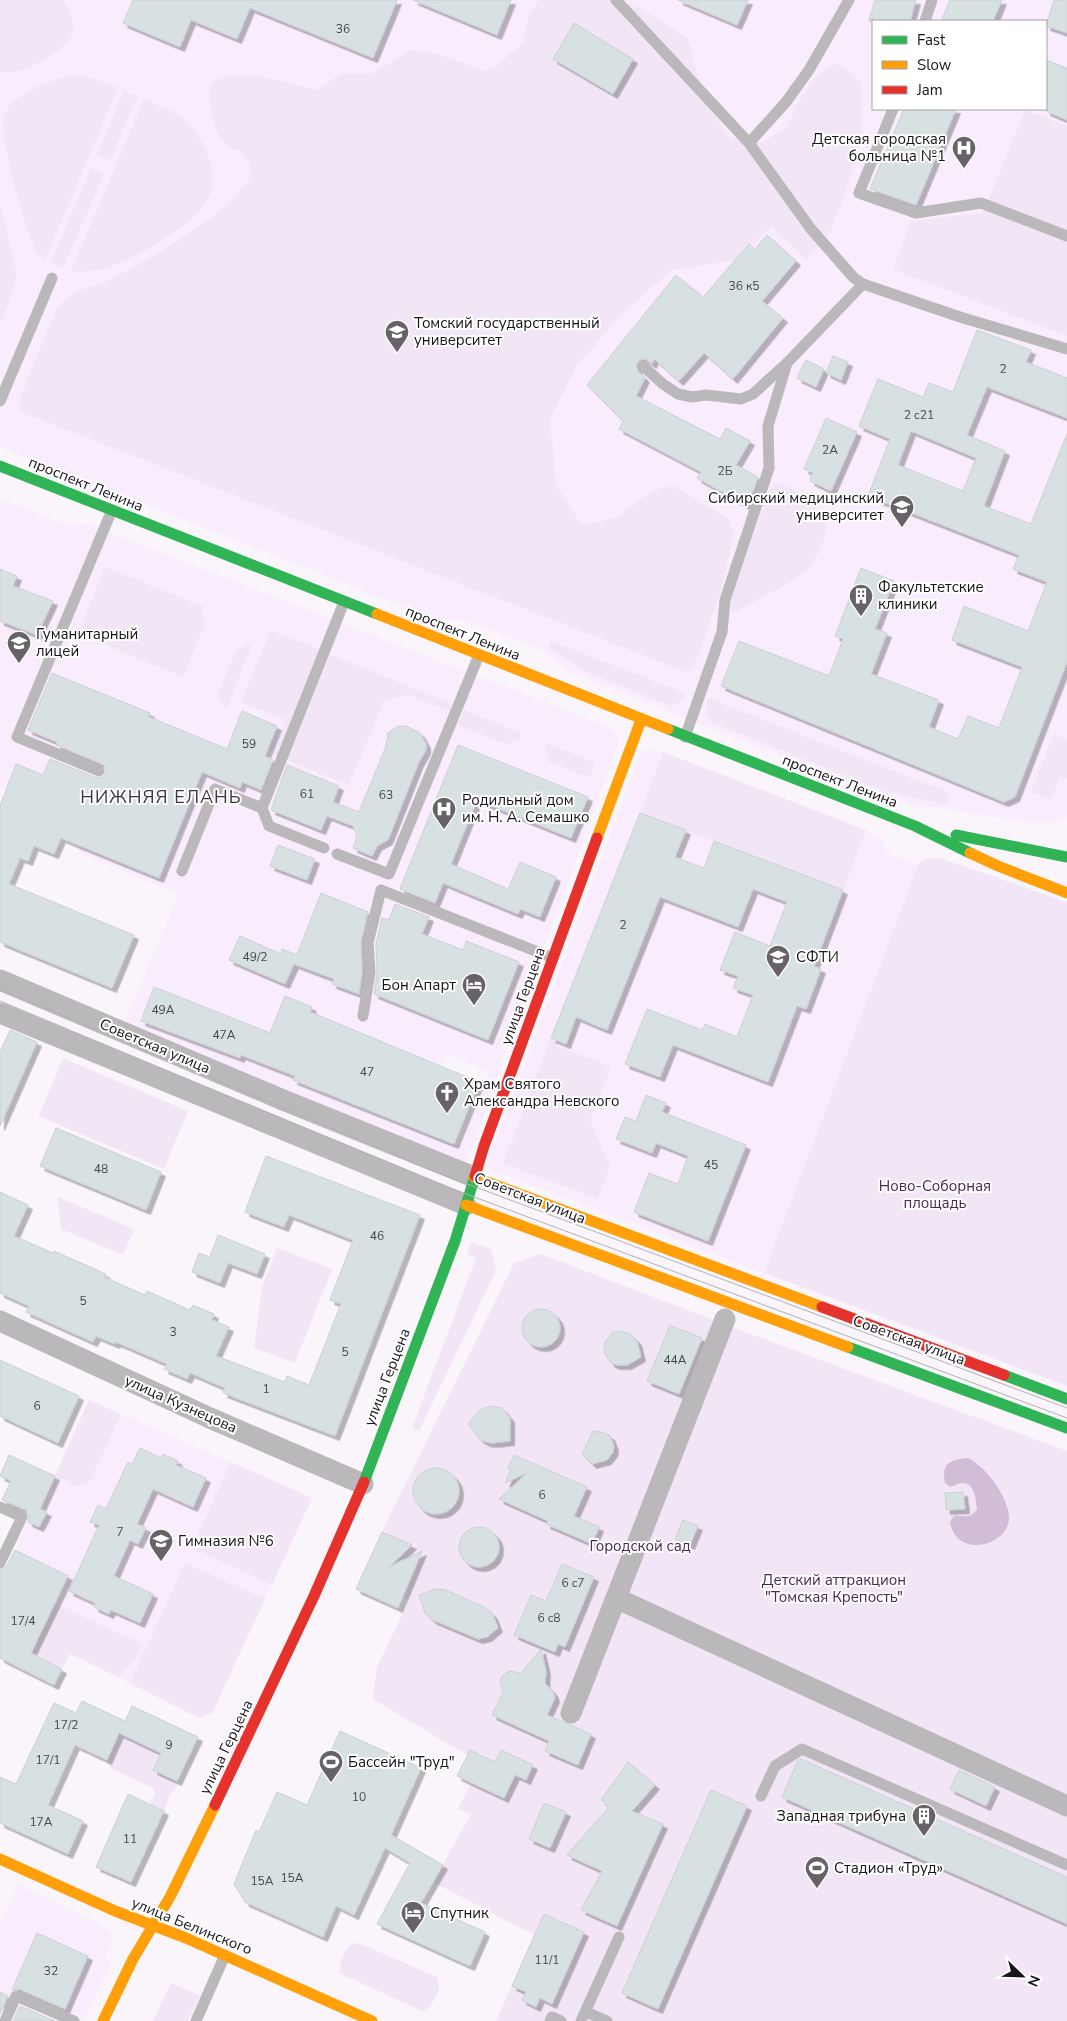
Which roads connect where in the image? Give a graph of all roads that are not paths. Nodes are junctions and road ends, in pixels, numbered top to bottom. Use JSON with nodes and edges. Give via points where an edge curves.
{"nodes":[{"id":1,"x":616,"y":0,"type":"edge"},
{"id":2,"x":849,"y":0,"type":"edge"},
{"id":3,"x":932,"y":0,"type":"edge"},
{"id":4,"x":925,"y":20,"type":"edge"},
{"id":5,"x":893,"y":110,"type":"edge"},
{"id":6,"x":749,"y":143,"type":"junction"},
{"id":7,"x":1067,"y":236,"type":"edge"},
{"id":8,"x":52,"y":278,"type":"dead end"},
{"id":9,"x":863,"y":284,"type":"junction"},
{"id":10,"x":1067,"y":349,"type":"edge"},
{"id":11,"x":787,"y":363,"type":"junction"},
{"id":12,"x":643,"y":366,"type":"dead end"},
{"id":13,"x":0,"y":401,"type":"edge"},
{"id":14,"x":0,"y":466,"type":"edge"},
{"id":15,"x":112,"y":510,"type":"junction"},
{"id":16,"x":344,"y":602,"type":"junction"},
{"id":17,"x":479,"y":655,"type":"junction"},
{"id":18,"x":641,"y":720,"type":"junction"},
{"id":19,"x":685,"y":737,"type":"junction"},
{"id":20,"x":99,"y":771,"type":"dead end"},
{"id":21,"x":262,"y":808,"type":"junction"},
{"id":22,"x":915,"y":826,"type":"junction"},
{"id":23,"x":324,"y":848,"type":"dead end"},
{"id":24,"x":337,"y":854,"type":"dead end"},
{"id":25,"x":1067,"y":857,"type":"edge"},
{"id":26,"x":182,"y":870,"type":"dead end"},
{"id":27,"x":1067,"y":893,"type":"edge"},
{"id":28,"x":553,"y":958,"type":"junction"},
{"id":29,"x":0,"y":980,"type":"edge"},
{"id":30,"x":0,"y":1013,"type":"edge"},
{"id":31,"x":364,"y":1016,"type":"dead end"},
{"id":32,"x":474,"y":1177,"type":"junction"},
{"id":33,"x":466,"y":1205,"type":"junction"},
{"id":34,"x":725,"y":1319,"type":"dead end"},
{"id":35,"x":0,"y":1321,"type":"edge"},
{"id":36,"x":1067,"y":1399,"type":"edge"},
{"id":37,"x":1067,"y":1428,"type":"edge"},
{"id":38,"x":363,"y":1484,"type":"junction"},
{"id":39,"x":0,"y":1507,"type":"edge"},
{"id":40,"x":0,"y":1563,"type":"edge"},
{"id":41,"x":616,"y":1598,"type":"junction"},
{"id":42,"x":571,"y":1713,"type":"dead end"},
{"id":43,"x":761,"y":1796,"type":"dead end"},
{"id":44,"x":1067,"y":1806,"type":"edge"},
{"id":45,"x":0,"y":1859,"type":"edge"},
{"id":46,"x":1067,"y":1865,"type":"edge"},
{"id":47,"x":152,"y":1925,"type":"junction"},
{"id":48,"x":620,"y":1937,"type":"dead end"},
{"id":49,"x":225,"y":1955,"type":"junction"},
{"id":50,"x":583,"y":2016,"type":"edge"},
{"id":51,"x":5,"y":2021,"type":"edge"},
{"id":52,"x":74,"y":2021,"type":"edge"},
{"id":53,"x":103,"y":2021,"type":"edge"},
{"id":54,"x":196,"y":2021,"type":"edge"},
{"id":55,"x":372,"y":2021,"type":"edge"},
{"id":56,"x":550,"y":2021,"type":"edge"},
{"id":57,"x":561,"y":2021,"type":"edge"},
{"id":58,"x":607,"y":2021,"type":"edge"}],
"edges":[{"from":1,"to":6,"type":"lane"},
{"from":2,"to":6,"type":"lane","via":[[809,70],[786,102]]},
{"from":3,"to":4,"type":"lane"},
{"from":5,"to":7,"type":"lane","via":[[859,193],[916,214],[981,203]]},
{"from":6,"to":9,"type":"lane","via":[[811,229],[847,271]]},
{"from":8,"to":13,"type":"lane"},
{"from":9,"to":10,"type":"lane"},
{"from":9,"to":11,"type":"lane"},
{"from":11,"to":12,"type":"lane","via":[[753,394],[741,399],[678,394]]},
{"from":11,"to":19,"type":"lane","via":[[768,426],[769,468],[725,600],[722,632]]},
{"from":14,"to":15,"type":"street","name":"проспект Ленина"},
{"from":15,"to":16,"type":"street","name":"проспект Ленина"},
{"from":15,"to":20,"type":"lane","via":[[17,737]]},
{"from":16,"to":17,"type":"street","name":"проспект Ленина"},
{"from":16,"to":21,"type":"lane"},
{"from":17,"to":18,"type":"street","name":"проспект Ленина"},
{"from":17,"to":24,"type":"lane","via":[[388,874]]},
{"from":18,"to":19,"type":"street","name":"проспект Ленина"},
{"from":18,"to":28,"type":"street","name":"улица Герцена"},
{"from":19,"to":22,"type":"street","name":"проспект Ленина"},
{"from":21,"to":23,"type":"lane","via":[[268,826]]},
{"from":21,"to":26,"type":"lane","via":[[215,789]]},
{"from":22,"to":25,"type":"street","name":"проспект Ленина"},
{"from":22,"to":27,"type":"street","name":"проспект Ленина","via":[[998,866]]},
{"from":28,"to":31,"type":"lane","via":[[382,890],[368,943],[370,972]]},
{"from":28,"to":32,"type":"street","name":"улица Герцена"},
{"from":29,"to":32,"type":"street","name":"Советская улица"},
{"from":30,"to":33,"type":"street","name":"Советская улица"},
{"from":32,"to":33,"type":"street","name":"улица Герцена"},
{"from":32,"to":36,"type":"street","name":"Советская улица"},
{"from":33,"to":37,"type":"street","name":"Советская улица"},
{"from":33,"to":38,"type":"street","name":"улица Герцена"},
{"from":34,"to":41,"type":"street"},
{"from":35,"to":38,"type":"street","name":"улица Кузнецова","via":[[201,1414]]},
{"from":38,"to":47,"type":"street","name":"улица Герцена","via":[[277,1675],[170,1896]]},
{"from":39,"to":40,"type":"lane","via":[[22,1517]]},
{"from":41,"to":42,"type":"street"},
{"from":41,"to":44,"type":"street"},
{"from":43,"to":46,"type":"lane","via":[[774,1766],[802,1749]]},
{"from":45,"to":47,"type":"street","name":"улица Белинского"},
{"from":47,"to":49,"type":"street","name":"улица Белинского"},
{"from":47,"to":53,"type":"street","name":"улица Герцена"},
{"from":48,"to":50,"type":"lane"},
{"from":49,"to":54,"type":"lane"},
{"from":49,"to":55,"type":"street","name":"улица Белинского"},
{"from":50,"to":58,"type":"lane"},
{"from":51,"to":52,"type":"lane","via":[[16,1996]]},
{"from":56,"to":57,"type":"lane","via":[[552,2017]]}]}
